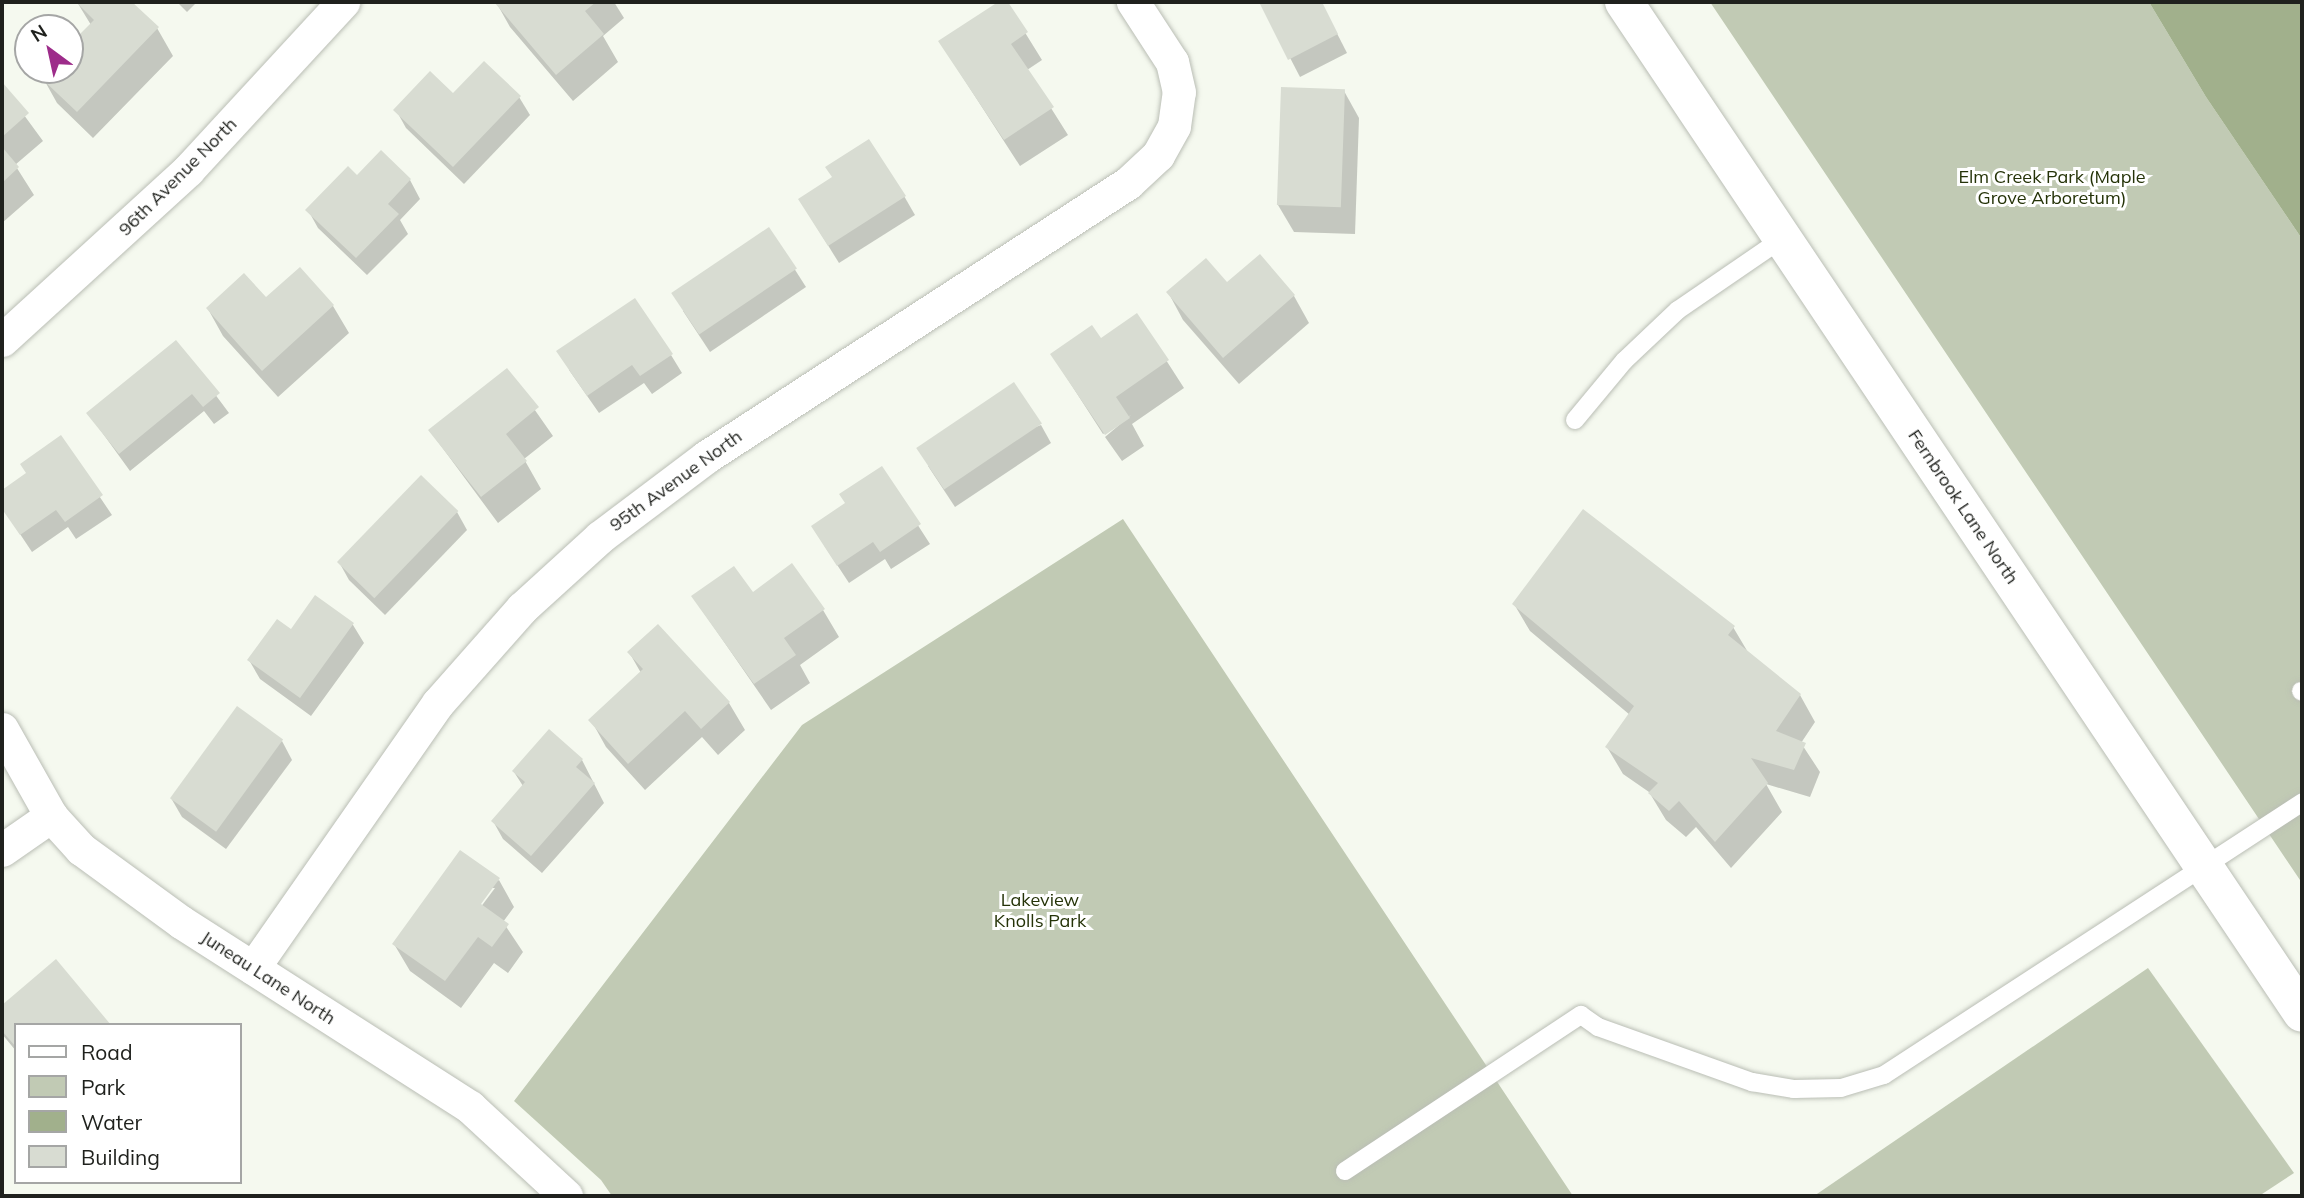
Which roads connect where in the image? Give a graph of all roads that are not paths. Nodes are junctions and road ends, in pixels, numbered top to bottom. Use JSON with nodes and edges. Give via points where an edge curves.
{"nodes":[{"id":1,"x":343,"y":2,"type":"edge"},
{"id":2,"x":1133,"y":2,"type":"edge"},
{"id":3,"x":1623,"y":2,"type":"edge"},
{"id":4,"x":1783,"y":238,"type":"junction"},
{"id":5,"x":2,"y":340,"type":"edge"},
{"id":6,"x":1575,"y":420,"type":"dead end"},
{"id":7,"x":2,"y":729,"type":"edge"},
{"id":8,"x":2302,"y":803,"type":"edge"},
{"id":9,"x":51,"y":816,"type":"junction"},
{"id":10,"x":2,"y":850,"type":"edge"},
{"id":11,"x":2203,"y":867,"type":"junction"},
{"id":12,"x":253,"y":968,"type":"junction"},
{"id":13,"x":2302,"y":1013,"type":"edge"},
{"id":14,"x":1345,"y":1171,"type":"dead end"},
{"id":15,"x":566,"y":1196,"type":"edge"}],
"edges":[{"from":1,"to":5,"type":"street","name":"96th Avenue North","via":[[188,170]]},
{"from":2,"to":12,"type":"street","name":"95th Avenue North","via":[[1172,62],[1179,92],[1174,126],[1158,155],[1128,183],[706,457],[600,537],[522,608],[439,703]]},
{"from":3,"to":4,"type":"street","name":"Fernbrook Lane North"},
{"from":4,"to":6,"type":"lane","via":[[1678,310],[1624,361]]},
{"from":4,"to":11,"type":"street","name":"Fernbrook Lane North"},
{"from":7,"to":9,"type":"street","name":"Juneau Lane North"},
{"from":8,"to":11,"type":"lane"},
{"from":9,"to":10,"type":"street"},
{"from":9,"to":12,"type":"street","name":"Juneau Lane North","via":[[80,849],[117,877]]},
{"from":11,"to":13,"type":"street","name":"Fernbrook Lane North"},
{"from":11,"to":14,"type":"lane","via":[[1885,1075],[1841,1088],[1794,1089],[1752,1082],[1598,1027],[1581,1015]]},
{"from":12,"to":15,"type":"street","name":"Juneau Lane North","via":[[470,1107]]}]}
